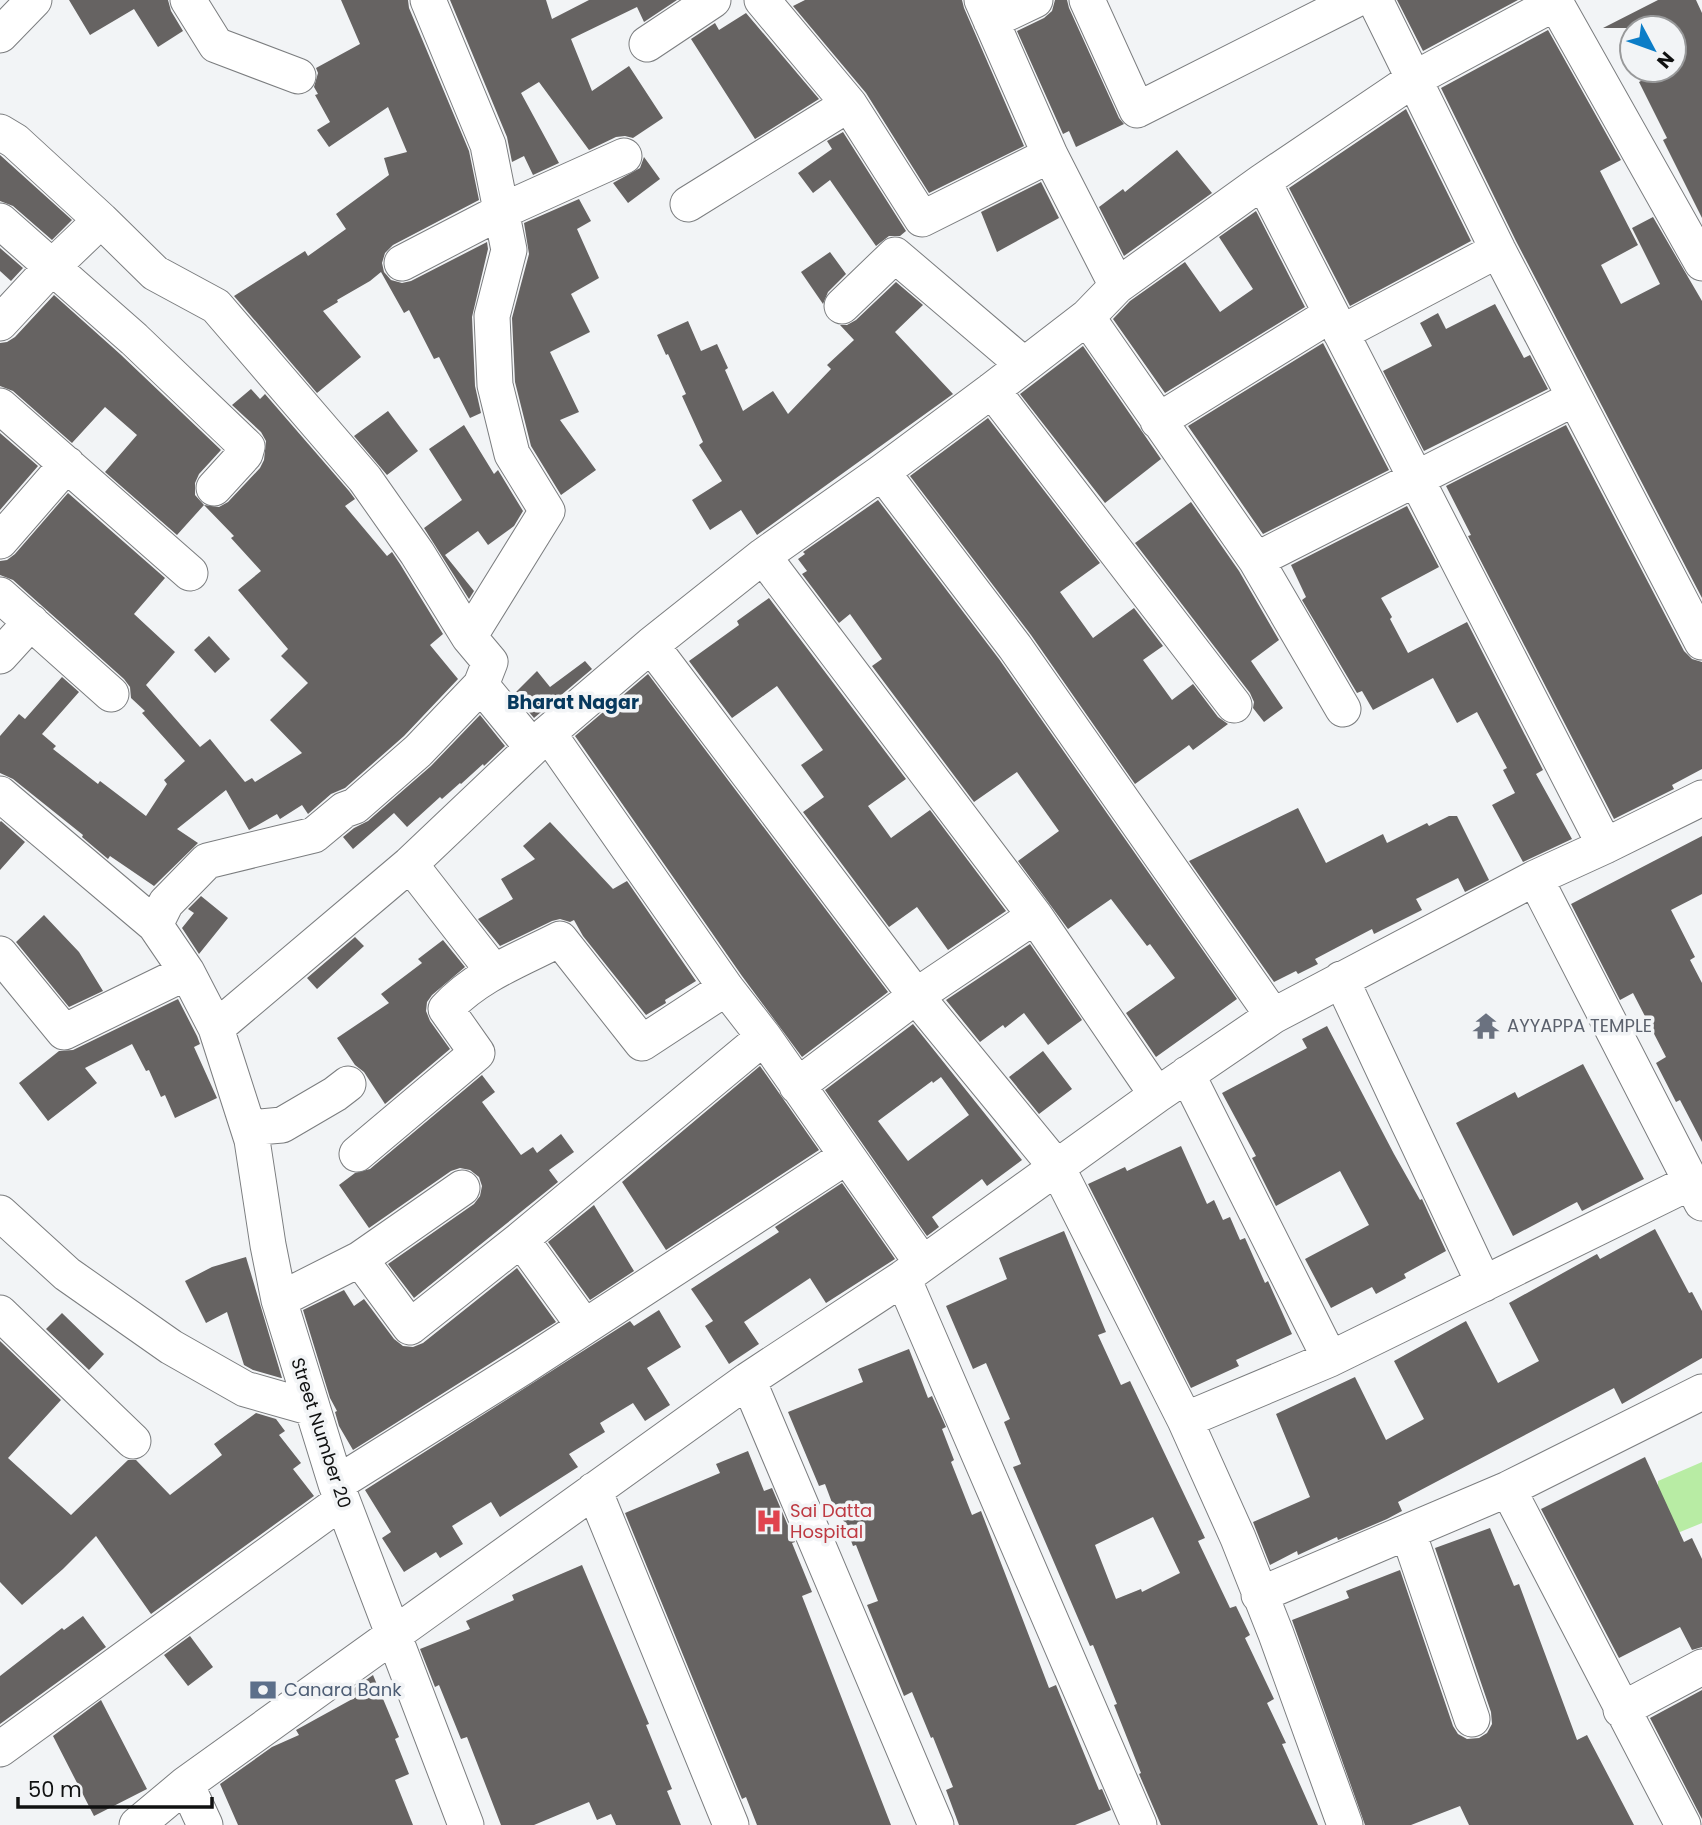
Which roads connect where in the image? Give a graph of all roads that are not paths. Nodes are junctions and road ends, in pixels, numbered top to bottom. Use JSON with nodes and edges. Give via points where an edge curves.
{"nodes":[{"id":1,"x":34,"y":0,"type":"edge"},
{"id":2,"x":188,"y":0,"type":"edge"},
{"id":3,"x":428,"y":0,"type":"edge"},
{"id":4,"x":713,"y":0,"type":"edge"},
{"id":5,"x":762,"y":0,"type":"edge"},
{"id":6,"x":1035,"y":0,"type":"edge"},
{"id":7,"x":1087,"y":0,"type":"edge"},
{"id":8,"x":1355,"y":0,"type":"edge"},
{"id":9,"x":1375,"y":0,"type":"edge"},
{"id":10,"x":1555,"y":2,"type":"edge"},
{"id":11,"x":986,"y":10,"type":"edge"},
{"id":12,"x":0,"y":35,"type":"edge"},
{"id":13,"x":647,"y":44,"type":"dead end"},
{"id":14,"x":298,"y":76,"type":"dead end"},
{"id":15,"x":1414,"y":79,"type":"junction"},
{"id":16,"x":849,"y":104,"type":"junction"},
{"id":17,"x":5,"y":143,"type":"edge"},
{"id":18,"x":1050,"y":155,"type":"junction"},
{"id":19,"x":624,"y":156,"type":"dead end"},
{"id":20,"x":1263,"y":181,"type":"junction"},
{"id":21,"x":688,"y":204,"type":"dead end"},
{"id":22,"x":502,"y":211,"type":"junction"},
{"id":23,"x":922,"y":219,"type":"junction"},
{"id":24,"x":102,"y":220,"type":"junction"},
{"id":25,"x":0,"y":222,"type":"edge"},
{"id":26,"x":1694,"y":227,"type":"edge"},
{"id":27,"x":1499,"y":250,"type":"junction"},
{"id":28,"x":895,"y":255,"type":"junction"},
{"id":29,"x":402,"y":263,"type":"dead end"},
{"id":30,"x":1702,"y":263,"type":"edge"},
{"id":31,"x":52,"y":267,"type":"junction"},
{"id":32,"x":1117,"y":286,"type":"junction"},
{"id":33,"x":842,"y":306,"type":"dead end"},
{"id":34,"x":1087,"y":317,"type":"junction"},
{"id":35,"x":0,"y":323,"type":"edge"},
{"id":36,"x":1335,"y":324,"type":"junction"},
{"id":37,"x":1024,"y":365,"type":"junction"},
{"id":38,"x":992,"y":390,"type":"junction"},
{"id":39,"x":1575,"y":398,"type":"junction"},
{"id":40,"x":0,"y":406,"type":"edge"},
{"id":41,"x":1158,"y":421,"type":"junction"},
{"id":42,"x":67,"y":464,"type":"junction"},
{"id":43,"x":882,"y":472,"type":"junction"},
{"id":44,"x":1416,"y":478,"type":"junction"},
{"id":45,"x":214,"y":488,"type":"dead end"},
{"id":46,"x":0,"y":541,"type":"edge"},
{"id":47,"x":763,"y":556,"type":"junction"},
{"id":48,"x":1256,"y":559,"type":"junction"},
{"id":49,"x":190,"y":573,"type":"dead end"},
{"id":50,"x":0,"y":595,"type":"edge"},
{"id":51,"x":31,"y":622,"type":"junction"},
{"id":52,"x":469,"y":637,"type":"junction"},
{"id":53,"x":1702,"y":642,"type":"edge"},
{"id":54,"x":651,"y":645,"type":"junction"},
{"id":55,"x":0,"y":656,"type":"edge"},
{"id":56,"x":481,"y":685,"type":"junction"},
{"id":57,"x":111,"y":694,"type":"dead end"},
{"id":58,"x":1234,"y":705,"type":"dead end"},
{"id":59,"x":1343,"y":709,"type":"dead end"},
{"id":60,"x":540,"y":740,"type":"junction"},
{"id":61,"x":1702,"y":798,"type":"edge"},
{"id":62,"x":3,"y":804,"type":"edge"},
{"id":63,"x":1605,"y":846,"type":"junction"},
{"id":64,"x":411,"y":864,"type":"junction"},
{"id":65,"x":1535,"y":877,"type":"junction"},
{"id":66,"x":1035,"y":916,"type":"junction"},
{"id":67,"x":155,"y":925,"type":"junction"},
{"id":68,"x":0,"y":954,"type":"edge"},
{"id":69,"x":187,"y":972,"type":"junction"},
{"id":70,"x":494,"y":972,"type":"junction"},
{"id":71,"x":1341,"y":979,"type":"junction"},
{"id":72,"x":726,"y":988,"type":"junction"},
{"id":73,"x":916,"y":996,"type":"junction"},
{"id":74,"x":1273,"y":1016,"type":"junction"},
{"id":75,"x":216,"y":1028,"type":"junction"},
{"id":76,"x":764,"y":1037,"type":"junction"},
{"id":77,"x":1187,"y":1074,"type":"junction"},
{"id":78,"x":348,"y":1084,"type":"dead end"},
{"id":79,"x":797,"y":1086,"type":"junction"},
{"id":80,"x":1157,"y":1095,"type":"junction"},
{"id":81,"x":249,"y":1128,"type":"junction"},
{"id":82,"x":357,"y":1154,"type":"dead end"},
{"id":83,"x":847,"y":1156,"type":"junction"},
{"id":84,"x":1058,"y":1168,"type":"junction"},
{"id":85,"x":462,"y":1188,"type":"dead end"},
{"id":86,"x":1697,"y":1192,"type":"edge"},
{"id":87,"x":0,"y":1213,"type":"edge"},
{"id":88,"x":521,"y":1238,"type":"junction"},
{"id":89,"x":360,"y":1259,"type":"junction"},
{"id":90,"x":913,"y":1271,"type":"junction"},
{"id":91,"x":1484,"y":1284,"type":"junction"},
{"id":92,"x":279,"y":1300,"type":"junction"},
{"id":93,"x":0,"y":1313,"type":"edge"},
{"id":94,"x":584,"y":1326,"type":"junction"},
{"id":95,"x":1330,"y":1359,"type":"junction"},
{"id":96,"x":748,"y":1380,"type":"junction"},
{"id":97,"x":1702,"y":1392,"type":"edge"},
{"id":98,"x":312,"y":1408,"type":"junction"},
{"id":99,"x":1185,"y":1420,"type":"junction"},
{"id":100,"x":133,"y":1441,"type":"dead end"},
{"id":101,"x":1508,"y":1489,"type":"junction"},
{"id":102,"x":594,"y":1490,"type":"junction"},
{"id":103,"x":339,"y":1492,"type":"junction"},
{"id":104,"x":1408,"y":1532,"type":"junction"},
{"id":105,"x":1259,"y":1595,"type":"junction"},
{"id":106,"x":394,"y":1633,"type":"junction"},
{"id":107,"x":1702,"y":1667,"type":"edge"},
{"id":108,"x":1621,"y":1710,"type":"junction"},
{"id":109,"x":1472,"y":1719,"type":"dead end"},
{"id":110,"x":0,"y":1749,"type":"edge"},
{"id":111,"x":186,"y":1784,"type":"junction"},
{"id":112,"x":137,"y":1825,"type":"edge"},
{"id":113,"x":205,"y":1825,"type":"edge"},
{"id":114,"x":466,"y":1825,"type":"edge"},
{"id":115,"x":731,"y":1825,"type":"edge"},
{"id":116,"x":936,"y":1825,"type":"edge"},
{"id":117,"x":1139,"y":1825,"type":"edge"},
{"id":118,"x":1345,"y":1825,"type":"edge"},
{"id":119,"x":1683,"y":1825,"type":"edge"}],
"edges":[{"from":1,"to":12,"type":"street"},
{"from":2,"to":14,"type":"street","via":[[216,45]]},
{"from":3,"to":22,"type":"street","via":[[488,145]]},
{"from":4,"to":13,"type":"street"},
{"from":5,"to":16,"type":"street"},
{"from":6,"to":11,"type":"street"},
{"from":7,"to":8,"type":"street","via":[[1138,110]]},
{"from":9,"to":15,"type":"street"},
{"from":10,"to":15,"type":"street"},
{"from":10,"to":26,"type":"street"},
{"from":11,"to":18,"type":"street"},
{"from":15,"to":20,"type":"street"},
{"from":15,"to":27,"type":"street"},
{"from":16,"to":21,"type":"street"},
{"from":16,"to":23,"type":"street"},
{"from":17,"to":24,"type":"street"},
{"from":18,"to":23,"type":"street"},
{"from":18,"to":32,"type":"street"},
{"from":19,"to":22,"type":"street"},
{"from":20,"to":32,"type":"street"},
{"from":20,"to":36,"type":"street"},
{"from":22,"to":29,"type":"street"},
{"from":22,"to":52,"type":"street","via":[[509,250],[492,316],[495,385],[512,454],[547,511]]},
{"from":23,"to":28,"type":"street"},
{"from":24,"to":31,"type":"street"},
{"from":24,"to":52,"type":"street","via":[[155,273],[216,306],[365,479]]},
{"from":25,"to":31,"type":"street"},
{"from":26,"to":30,"type":"street"},
{"from":27,"to":36,"type":"street"},
{"from":27,"to":39,"type":"street"},
{"from":28,"to":33,"type":"street"},
{"from":28,"to":37,"type":"street"},
{"from":31,"to":35,"type":"street"},
{"from":31,"to":45,"type":"street","via":[[247,447]]},
{"from":32,"to":34,"type":"street"},
{"from":34,"to":37,"type":"street"},
{"from":34,"to":41,"type":"street"},
{"from":36,"to":41,"type":"street"},
{"from":36,"to":44,"type":"street"},
{"from":37,"to":38,"type":"street"},
{"from":38,"to":43,"type":"street"},
{"from":38,"to":58,"type":"street"},
{"from":39,"to":44,"type":"street"},
{"from":39,"to":53,"type":"street"},
{"from":40,"to":42,"type":"street"},
{"from":41,"to":48,"type":"street"},
{"from":42,"to":46,"type":"street"},
{"from":42,"to":49,"type":"street"},
{"from":43,"to":47,"type":"street"},
{"from":43,"to":74,"type":"street","via":[[1014,647]]},
{"from":44,"to":48,"type":"street"},
{"from":44,"to":63,"type":"street"},
{"from":47,"to":54,"type":"street"},
{"from":47,"to":66,"type":"street"},
{"from":48,"to":59,"type":"street"},
{"from":50,"to":51,"type":"street"},
{"from":51,"to":55,"type":"street"},
{"from":51,"to":57,"type":"street"},
{"from":52,"to":56,"type":"street","via":[[490,662]]},
{"from":54,"to":60,"type":"street"},
{"from":54,"to":73,"type":"street"},
{"from":56,"to":60,"type":"street"},
{"from":56,"to":67,"type":"street","via":[[418,751],[355,806],[314,835],[208,861],[166,903]]},
{"from":60,"to":64,"type":"street"},
{"from":60,"to":72,"type":"street"},
{"from":61,"to":63,"type":"street"},
{"from":62,"to":67,"type":"street","name":"Street Number 20"},
{"from":63,"to":65,"type":"street"},
{"from":64,"to":70,"type":"street"},
{"from":64,"to":75,"type":"street"},
{"from":65,"to":71,"type":"street"},
{"from":65,"to":86,"type":"street"},
{"from":66,"to":73,"type":"street"},
{"from":66,"to":80,"type":"street"},
{"from":67,"to":69,"type":"street","name":"Street Number 20"},
{"from":68,"to":69,"type":"street","via":[[64,1032]]},
{"from":69,"to":75,"type":"street","name":"Street Number 20"},
{"from":70,"to":72,"type":"street","via":[[561,939],[642,1043]]},
{"from":70,"to":82,"type":"street","via":[[462,992],[446,1009],[477,1053]]},
{"from":71,"to":74,"type":"street"},
{"from":71,"to":91,"type":"street"},
{"from":72,"to":76,"type":"street"},
{"from":73,"to":79,"type":"street"},
{"from":73,"to":84,"type":"street"},
{"from":74,"to":77,"type":"street"},
{"from":75,"to":81,"type":"street","name":"Street Number 20"},
{"from":76,"to":79,"type":"street"},
{"from":76,"to":88,"type":"street"},
{"from":77,"to":80,"type":"street"},
{"from":77,"to":95,"type":"street"},
{"from":78,"to":81,"type":"street","via":[[282,1125]]},
{"from":79,"to":83,"type":"street"},
{"from":80,"to":84,"type":"street"},
{"from":81,"to":92,"type":"street","name":"Street Number 20"},
{"from":83,"to":90,"type":"street"},
{"from":83,"to":94,"type":"street"},
{"from":84,"to":90,"type":"street"},
{"from":84,"to":99,"type":"street"},
{"from":85,"to":89,"type":"street"},
{"from":86,"to":91,"type":"street"},
{"from":87,"to":98,"type":"street","via":[[67,1274],[171,1347],[245,1389]]},
{"from":88,"to":89,"type":"street","via":[[410,1327]]},
{"from":88,"to":94,"type":"street"},
{"from":89,"to":92,"type":"street"},
{"from":90,"to":96,"type":"street"},
{"from":90,"to":117,"type":"street"},
{"from":91,"to":95,"type":"street"},
{"from":92,"to":98,"type":"street","name":"Street Number 20"},
{"from":93,"to":100,"type":"street"},
{"from":94,"to":103,"type":"street"},
{"from":95,"to":99,"type":"street"},
{"from":96,"to":102,"type":"street"},
{"from":96,"to":116,"type":"street"},
{"from":97,"to":101,"type":"street"},
{"from":98,"to":103,"type":"street","name":"Street Number 20"},
{"from":99,"to":105,"type":"street"},
{"from":101,"to":104,"type":"street"},
{"from":101,"to":108,"type":"street"},
{"from":102,"to":106,"type":"street"},
{"from":102,"to":115,"type":"street"},
{"from":103,"to":106,"type":"street","name":"Street Number 20"},
{"from":103,"to":110,"type":"street"},
{"from":104,"to":105,"type":"street"},
{"from":104,"to":109,"type":"street"},
{"from":105,"to":118,"type":"street"},
{"from":106,"to":111,"type":"street"},
{"from":106,"to":114,"type":"street","name":"Street Number 20"},
{"from":107,"to":108,"type":"street"},
{"from":108,"to":119,"type":"street"},
{"from":111,"to":112,"type":"street"},
{"from":111,"to":113,"type":"street"}]}
